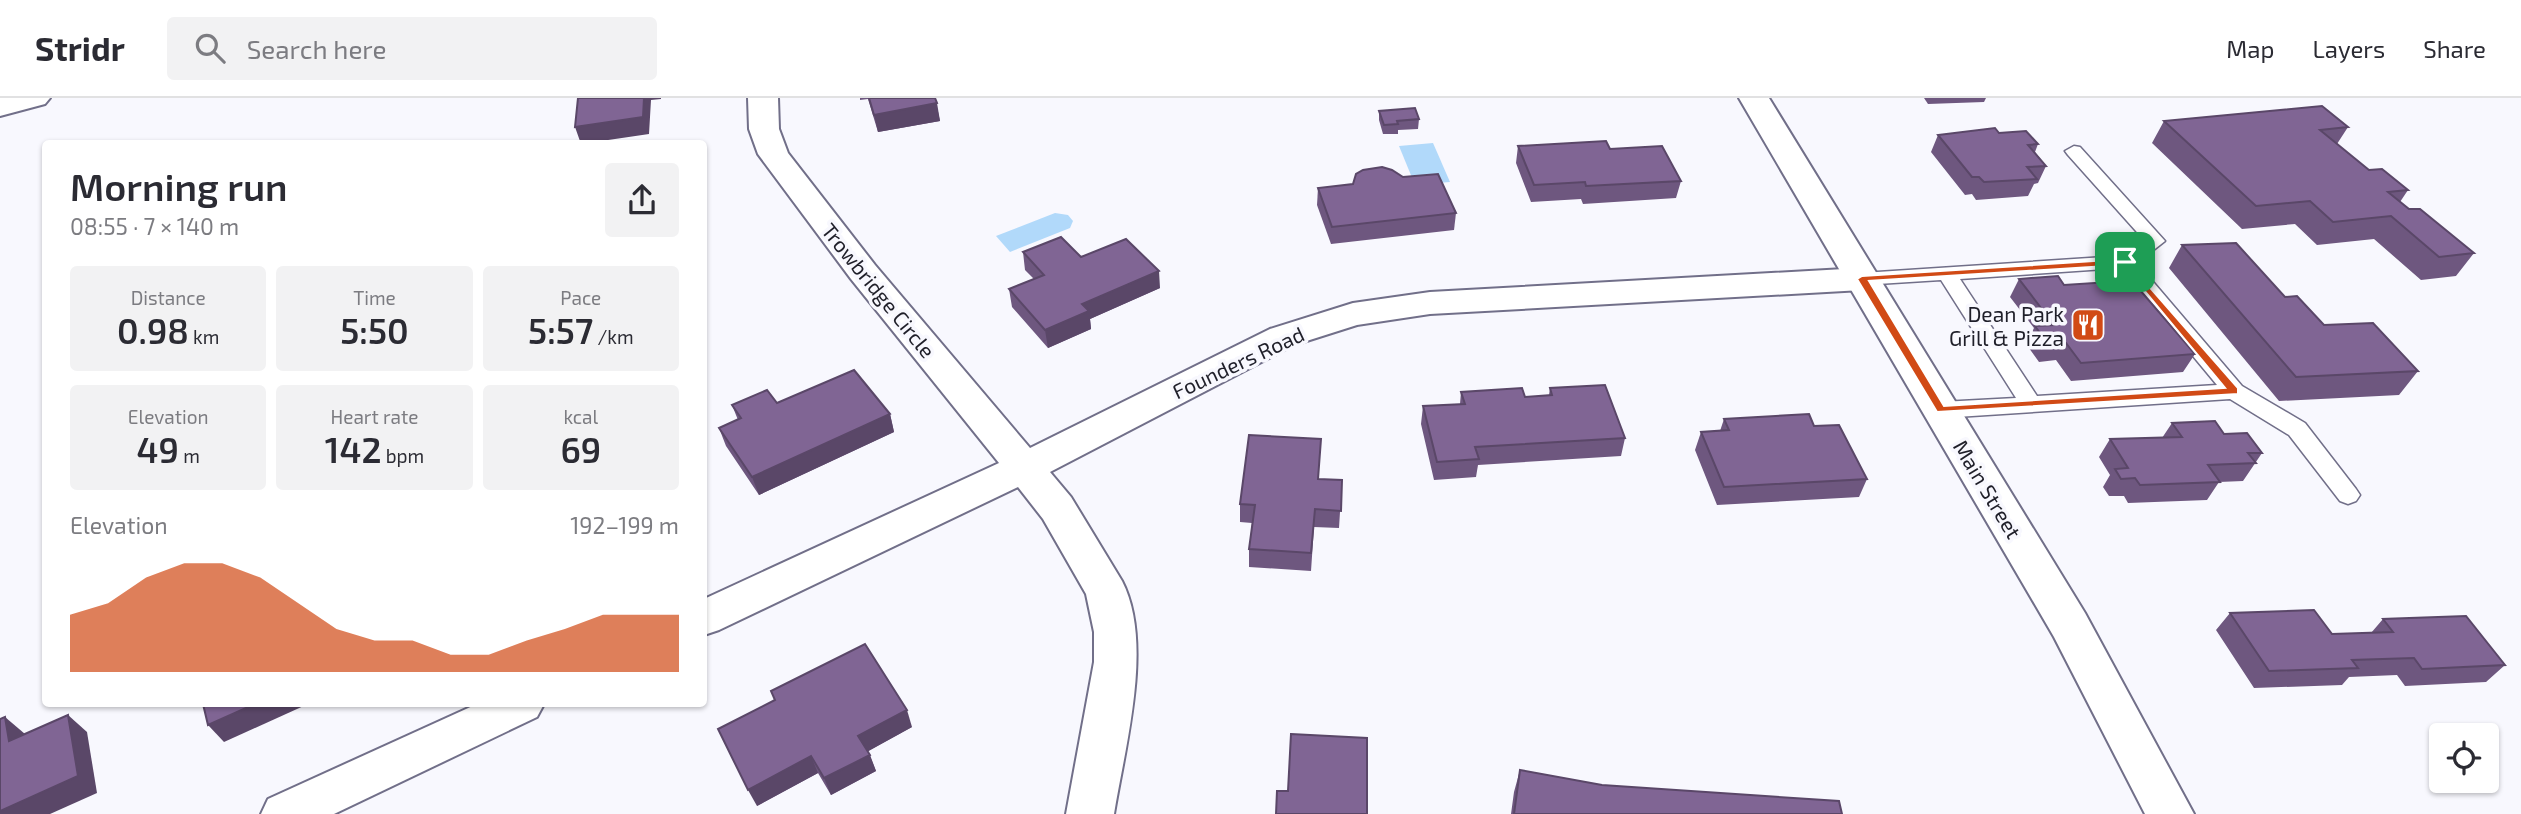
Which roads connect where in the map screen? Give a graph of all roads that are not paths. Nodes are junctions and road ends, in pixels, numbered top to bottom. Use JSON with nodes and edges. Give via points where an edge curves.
{"nodes":[{"id":1,"x":35,"y":98,"type":"edge"},
{"id":2,"x":763,"y":98,"type":"edge"},
{"id":3,"x":1754,"y":98,"type":"edge"},
{"id":4,"x":0,"y":107,"type":"edge"},
{"id":5,"x":2074,"y":151,"type":"dead end"},
{"id":6,"x":2125,"y":262,"type":"junction"},
{"id":7,"x":1946,"y":273,"type":"junction"},
{"id":8,"x":1862,"y":279,"type":"junction"},
{"id":9,"x":2234,"y":391,"type":"junction"},
{"id":10,"x":2031,"y":404,"type":"junction"},
{"id":11,"x":1941,"y":410,"type":"junction"},
{"id":12,"x":1024,"y":468,"type":"junction"},
{"id":13,"x":2348,"y":495,"type":"dead end"},
{"id":14,"x":707,"y":617,"type":"edge"},
{"id":15,"x":516,"y":707,"type":"edge"},
{"id":16,"x":285,"y":814,"type":"edge"},
{"id":17,"x":1090,"y":814,"type":"edge"},
{"id":18,"x":2170,"y":814,"type":"edge"}],
"edges":[{"from":1,"to":4,"type":"street"},
{"from":2,"to":12,"type":"street","name":"Trowbridge Circle","via":[[764,129],[786,172]]},
{"from":3,"to":8,"type":"street","name":"Main Street"},
{"from":5,"to":6,"type":"lane","via":[[2155,241]]},
{"from":6,"to":7,"type":"lane"},
{"from":6,"to":9,"type":"lane"},
{"from":7,"to":8,"type":"lane"},
{"from":7,"to":10,"type":"lane"},
{"from":8,"to":11,"type":"street","name":"Main Street"},
{"from":8,"to":12,"type":"street","name":"Founders Road","via":[[1430,303],[1353,314],[1282,337]]},
{"from":9,"to":10,"type":"lane"},
{"from":9,"to":13,"type":"lane","via":[[2297,429]]},
{"from":10,"to":11,"type":"lane"},
{"from":11,"to":18,"type":"street","name":"Main Street","via":[[2070,625]]},
{"from":12,"to":14,"type":"street","name":"Founders Road"},
{"from":12,"to":17,"type":"street","name":"Trowbridge Circle","via":[[1057,508],[1107,593],[1116,632],[1116,663]]},
{"from":15,"to":16,"type":"street"}]}
